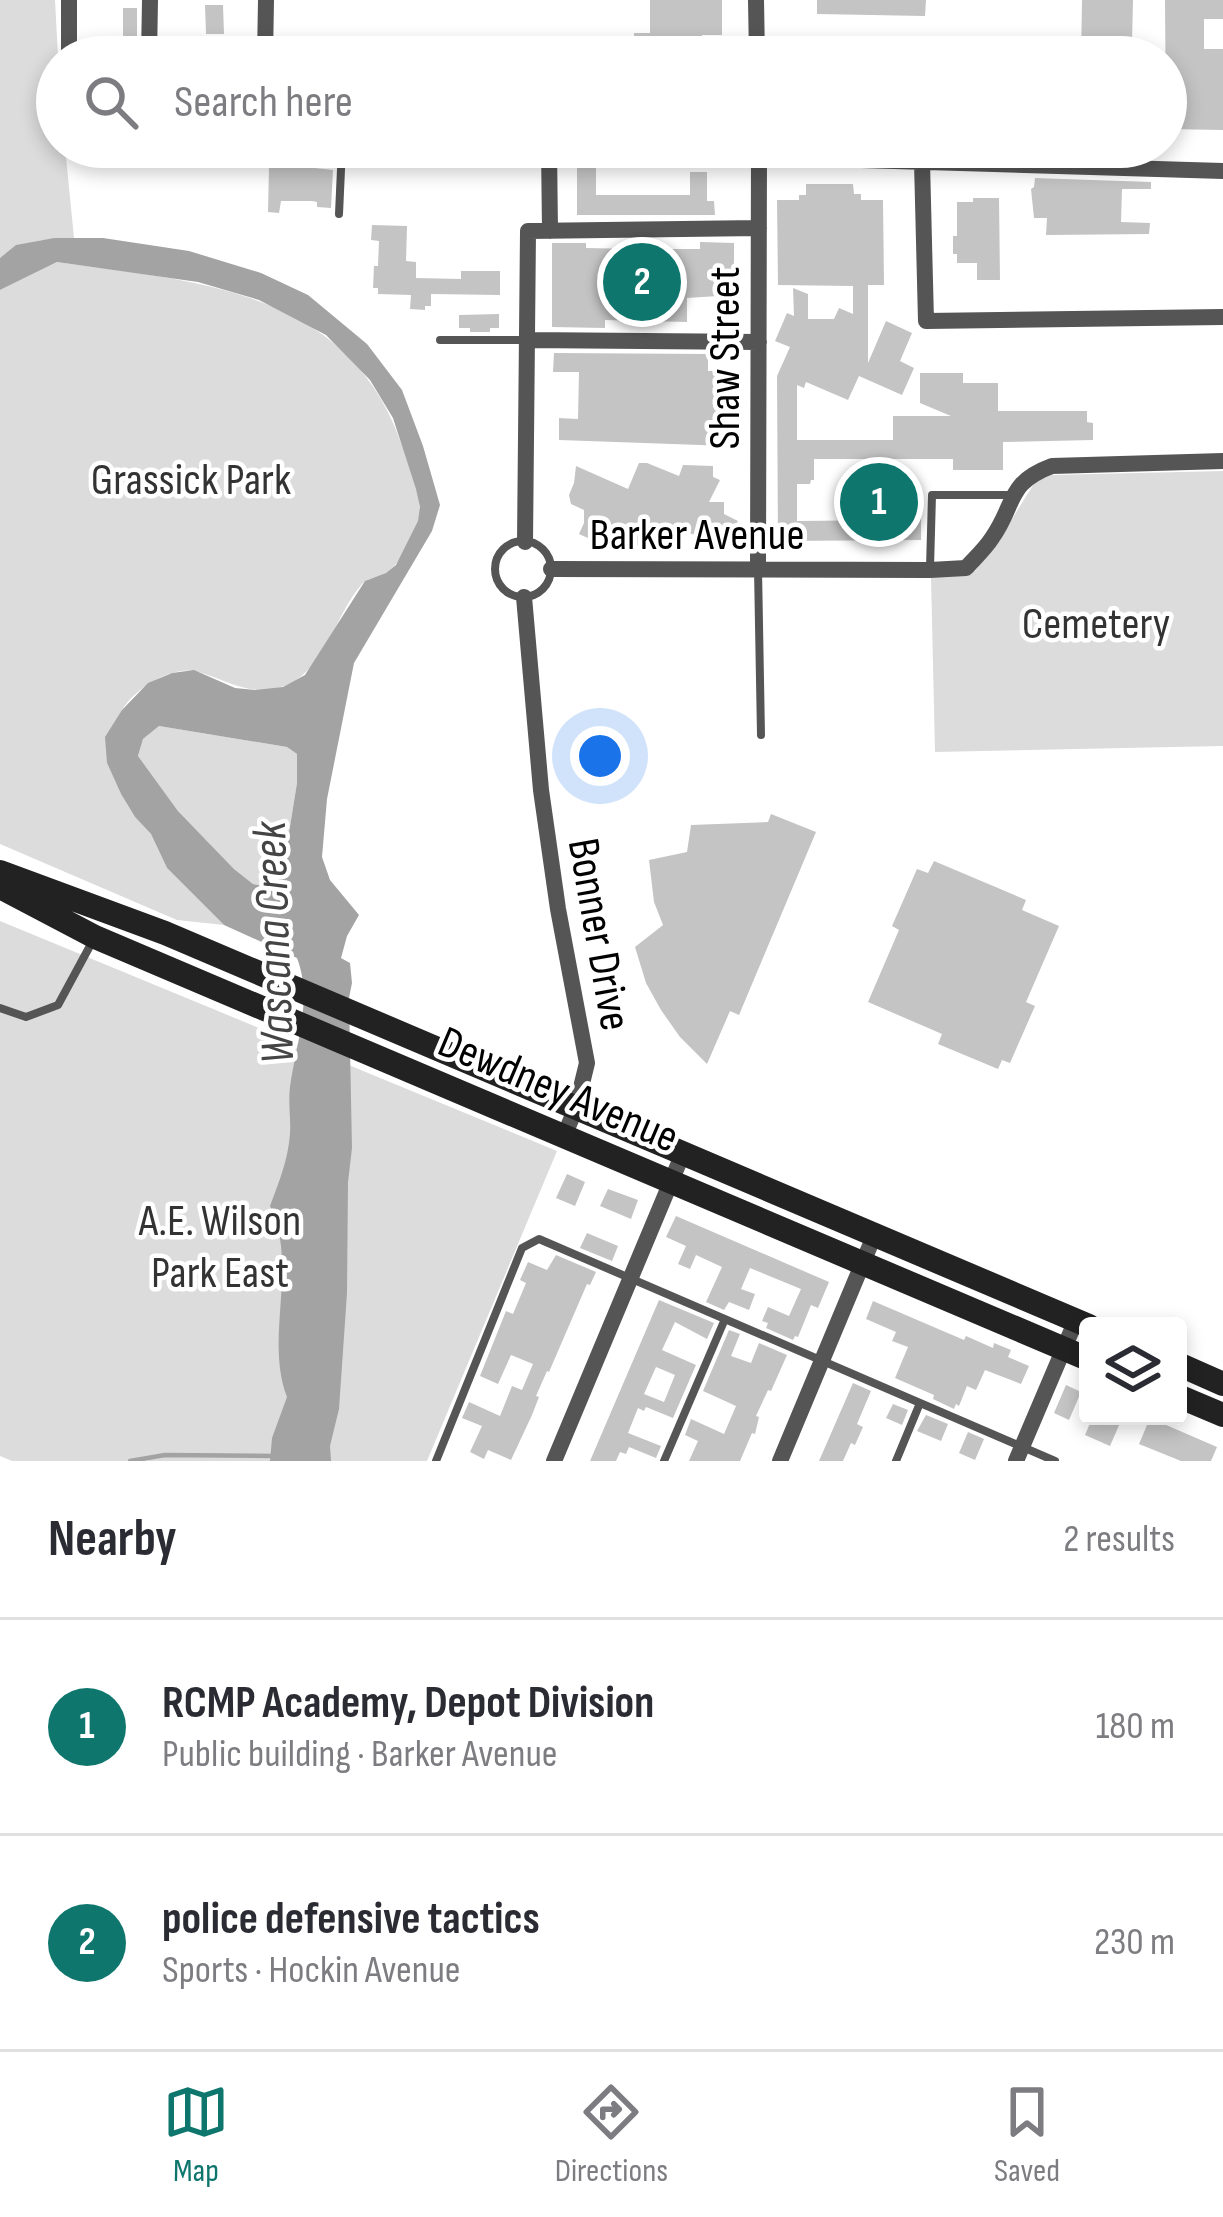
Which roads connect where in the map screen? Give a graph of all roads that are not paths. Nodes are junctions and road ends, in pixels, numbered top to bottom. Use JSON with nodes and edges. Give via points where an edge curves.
{"nodes":[{"id":1,"x":69,"y":0,"type":"edge"},
{"id":2,"x":150,"y":0,"type":"edge"},
{"id":3,"x":266,"y":0,"type":"edge"},
{"id":4,"x":756,"y":0,"type":"edge"},
{"id":5,"x":69,"y":36,"type":"edge"},
{"id":6,"x":149,"y":36,"type":"edge"},
{"id":7,"x":265,"y":36,"type":"edge"},
{"id":8,"x":757,"y":36,"type":"edge"},
{"id":9,"x":341,"y":168,"type":"edge"},
{"id":10,"x":549,"y":168,"type":"edge"},
{"id":11,"x":759,"y":168,"type":"edge"},
{"id":12,"x":922,"y":168,"type":"edge"},
{"id":13,"x":1123,"y":168,"type":"edge"},
{"id":14,"x":1223,"y":171,"type":"edge"},
{"id":15,"x":339,"y":214,"type":"dead end"},
{"id":16,"x":759,"y":228,"type":"junction"},
{"id":17,"x":550,"y":231,"type":"junction"},
{"id":18,"x":1223,"y":317,"type":"edge"},
{"id":19,"x":440,"y":340,"type":"dead end"},
{"id":20,"x":527,"y":340,"type":"junction"},
{"id":21,"x":759,"y":342,"type":"junction"},
{"id":22,"x":1223,"y":461,"type":"edge"},
{"id":23,"x":1013,"y":495,"type":"junction"},
{"id":24,"x":526,"y":542,"type":"junction"},
{"id":25,"x":550,"y":569,"type":"junction"},
{"id":26,"x":758,"y":569,"type":"junction"},
{"id":27,"x":930,"y":570,"type":"junction"},
{"id":28,"x":524,"y":597,"type":"junction"},
{"id":29,"x":760,"y":735,"type":"dead end"},
{"id":30,"x":0,"y":872,"type":"edge"},
{"id":31,"x":0,"y":887,"type":"edge"},
{"id":32,"x":95,"y":937,"type":"junction"},
{"id":33,"x":0,"y":1008,"type":"edge"},
{"id":34,"x":576,"y":1108,"type":"junction"},
{"id":35,"x":564,"y":1136,"type":"junction"},
{"id":36,"x":683,"y":1154,"type":"junction"},
{"id":37,"x":670,"y":1182,"type":"junction"},
{"id":38,"x":874,"y":1236,"type":"junction"},
{"id":39,"x":862,"y":1263,"type":"junction"},
{"id":40,"x":629,"y":1278,"type":"junction"},
{"id":41,"x":725,"y":1319,"type":"junction"},
{"id":42,"x":1079,"y":1321,"type":"edge"},
{"id":43,"x":1076,"y":1354,"type":"edge"},
{"id":44,"x":821,"y":1360,"type":"junction"},
{"id":45,"x":1187,"y":1368,"type":"edge"},
{"id":46,"x":1223,"y":1384,"type":"edge"},
{"id":47,"x":1187,"y":1400,"type":"edge"},
{"id":48,"x":920,"y":1403,"type":"junction"},
{"id":49,"x":1223,"y":1415,"type":"edge"},
{"id":50,"x":1019,"y":1454,"type":"edge"},
{"id":51,"x":436,"y":1461,"type":"edge"},
{"id":52,"x":554,"y":1461,"type":"edge"},
{"id":53,"x":664,"y":1461,"type":"edge"},
{"id":54,"x":779,"y":1461,"type":"edge"},
{"id":55,"x":896,"y":1461,"type":"edge"},
{"id":56,"x":1054,"y":1461,"type":"edge"}],
"edges":[{"from":1,"to":5,"type":"street"},
{"from":2,"to":6,"type":"street"},
{"from":3,"to":7,"type":"street"},
{"from":4,"to":8,"type":"street"},
{"from":9,"to":15,"type":"lane"},
{"from":10,"to":17,"type":"street"},
{"from":11,"to":16,"type":"street","name":"Shaw Street"},
{"from":12,"to":18,"type":"street","via":[[926,321]]},
{"from":13,"to":14,"type":"street"},
{"from":16,"to":17,"type":"street"},
{"from":16,"to":21,"type":"street","name":"Shaw Street"},
{"from":17,"to":20,"type":"street","via":[[529,231]]},
{"from":19,"to":20,"type":"lane"},
{"from":20,"to":21,"type":"street"},
{"from":20,"to":24,"type":"street"},
{"from":21,"to":26,"type":"street","name":"Shaw Street"},
{"from":22,"to":23,"type":"street","via":[[1052,466],[1029,474]]},
{"from":23,"to":27,"type":"street","name":"Barker Avenue","via":[[993,538],[966,568]]},
{"from":23,"to":27,"type":"lane","via":[[932,495]]},
{"from":24,"to":25,"type":"lane","via":[[545,553]]},
{"from":24,"to":28,"type":"lane","via":[[505,548],[495,572],[502,589]]},
{"from":25,"to":26,"type":"street","name":"Barker Avenue"},
{"from":25,"to":28,"type":"lane","via":[[544,588]]},
{"from":26,"to":27,"type":"street","name":"Barker Avenue"},
{"from":26,"to":29,"type":"lane"},
{"from":28,"to":34,"type":"street","name":"Bonner Drive","via":[[541,790],[586,1063]]},
{"from":30,"to":34,"type":"main road","name":"Dewdney Avenue","via":[[165,933]]},
{"from":31,"to":32,"type":"main road","name":"Dewdney Avenue"},
{"from":32,"to":33,"type":"lane","via":[[58,1005],[26,1017]]},
{"from":32,"to":35,"type":"main road","name":"Dewdney Avenue"},
{"from":34,"to":35,"type":"street","name":"Bonner Drive"},
{"from":34,"to":36,"type":"main road","name":"Dewdney Avenue"},
{"from":35,"to":37,"type":"main road","name":"Dewdney Avenue"},
{"from":36,"to":37,"type":"street"},
{"from":36,"to":38,"type":"main road","name":"Dewdney Avenue"},
{"from":37,"to":39,"type":"main road","name":"Dewdney Avenue"},
{"from":37,"to":40,"type":"street"},
{"from":38,"to":39,"type":"street"},
{"from":38,"to":42,"type":"main road","name":"Dewdney Avenue"},
{"from":39,"to":43,"type":"main road","name":"Dewdney Avenue"},
{"from":39,"to":44,"type":"street"},
{"from":40,"to":41,"type":"lane"},
{"from":40,"to":51,"type":"lane","via":[[539,1239],[522,1248]]},
{"from":40,"to":52,"type":"street"},
{"from":41,"to":44,"type":"lane"},
{"from":41,"to":53,"type":"lane"},
{"from":43,"to":50,"type":"street"},
{"from":44,"to":48,"type":"lane"},
{"from":44,"to":54,"type":"street"},
{"from":45,"to":46,"type":"main road"},
{"from":47,"to":49,"type":"main road"},
{"from":48,"to":50,"type":"lane"},
{"from":48,"to":55,"type":"lane"},
{"from":50,"to":56,"type":"lane"}]}
